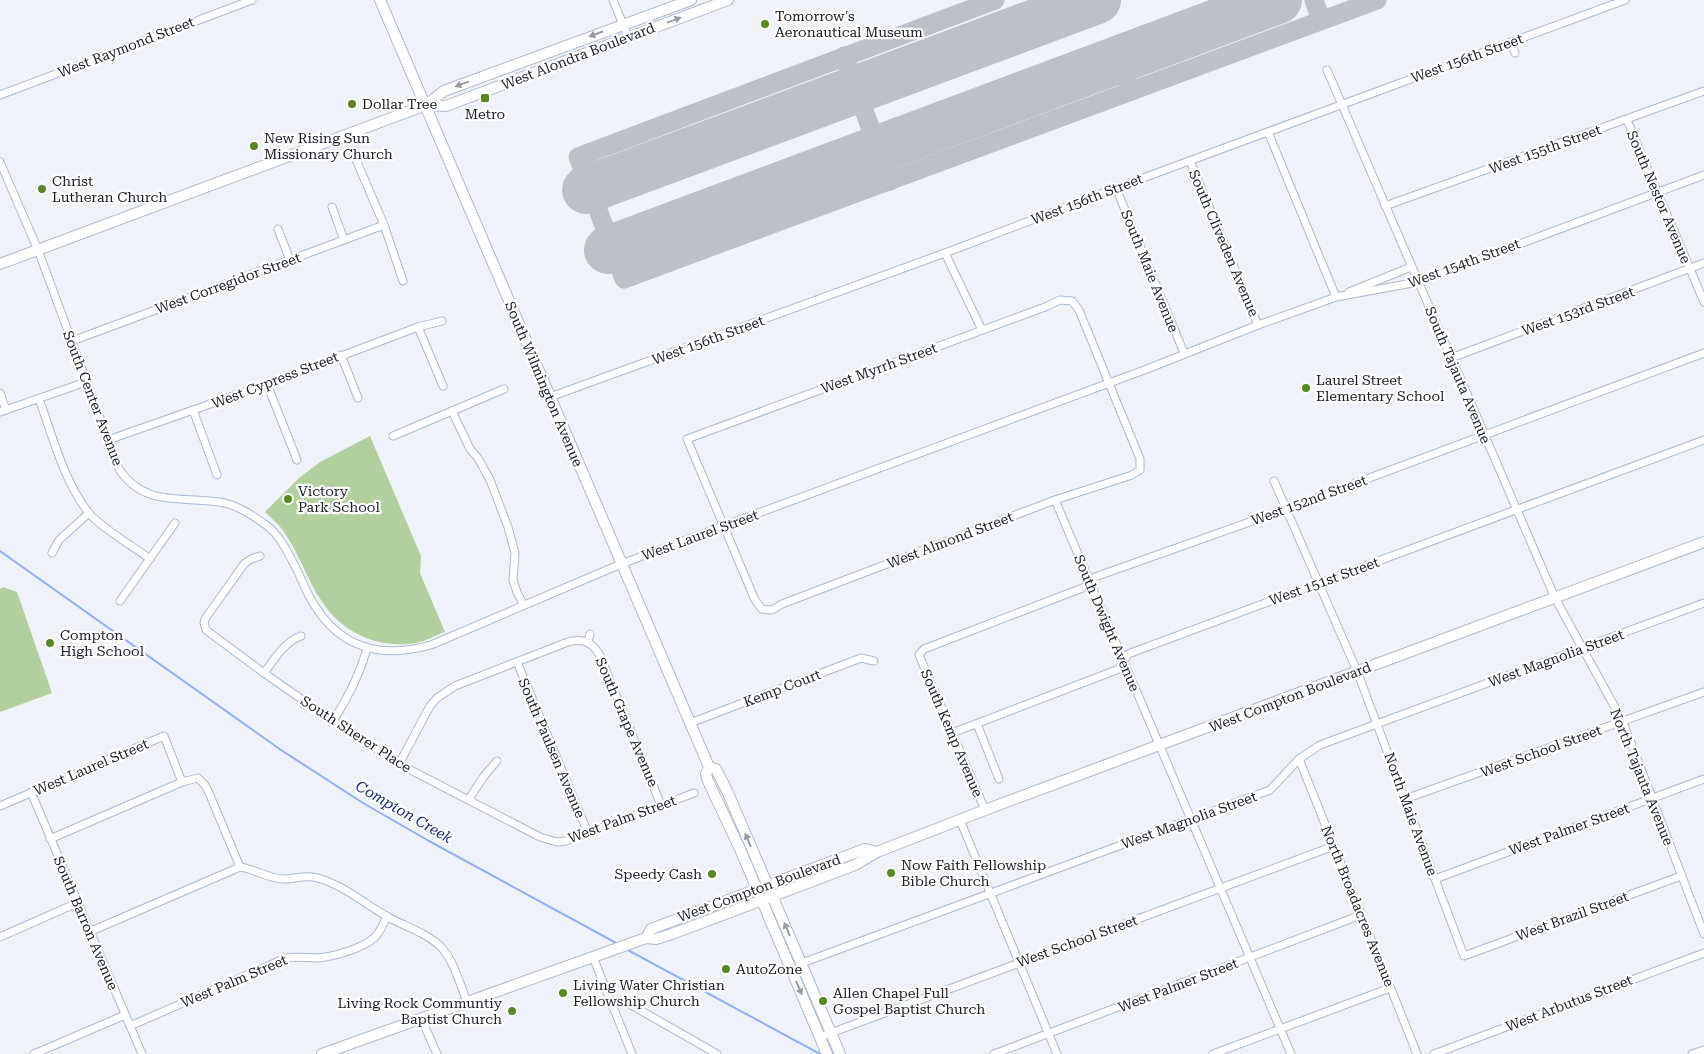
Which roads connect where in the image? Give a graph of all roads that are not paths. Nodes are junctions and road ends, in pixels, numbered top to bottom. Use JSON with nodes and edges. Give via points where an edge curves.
{"nodes":[{"id":1,"x":252,"y":0,"type":"edge"},
{"id":2,"x":380,"y":0,"type":"edge"},
{"id":3,"x":613,"y":0,"type":"edge"},
{"id":4,"x":691,"y":0,"type":"edge"},
{"id":5,"x":728,"y":0,"type":"edge"},
{"id":6,"x":1625,"y":0,"type":"edge"},
{"id":7,"x":623,"y":24,"type":"junction"},
{"id":8,"x":628,"y":37,"type":"junction"},
{"id":9,"x":1511,"y":42,"type":"junction"},
{"id":10,"x":1514,"y":53,"type":"dead end"},
{"id":11,"x":1327,"y":70,"type":"dead end"},
{"id":12,"x":1704,"y":90,"type":"edge"},
{"id":13,"x":0,"y":94,"type":"edge"},
{"id":14,"x":1341,"y":104,"type":"junction"},
{"id":15,"x":426,"y":105,"type":"junction"},
{"id":16,"x":1627,"y":120,"type":"junction"},
{"id":17,"x":1268,"y":132,"type":"junction"},
{"id":18,"x":354,"y":155,"type":"dead end"},
{"id":19,"x":1190,"y":161,"type":"junction"},
{"id":20,"x":0,"y":162,"type":"edge"},
{"id":21,"x":1704,"y":175,"type":"edge"},
{"id":22,"x":1116,"y":188,"type":"junction"},
{"id":23,"x":1657,"y":192,"type":"junction"},
{"id":24,"x":1385,"y":206,"type":"junction"},
{"id":25,"x":332,"y":208,"type":"dead end"},
{"id":26,"x":384,"y":225,"type":"junction"},
{"id":27,"x":278,"y":229,"type":"dead end"},
{"id":28,"x":344,"y":240,"type":"junction"},
{"id":29,"x":38,"y":250,"type":"junction"},
{"id":30,"x":946,"y":253,"type":"junction"},
{"id":31,"x":290,"y":260,"type":"junction"},
{"id":32,"x":1704,"y":263,"type":"edge"},
{"id":33,"x":0,"y":264,"type":"edge"},
{"id":34,"x":1411,"y":267,"type":"junction"},
{"id":35,"x":1690,"y":269,"type":"junction"},
{"id":36,"x":403,"y":281,"type":"dead end"},
{"id":37,"x":1418,"y":282,"type":"junction"},
{"id":38,"x":1336,"y":297,"type":"junction"},
{"id":39,"x":1704,"y":302,"type":"edge"},
{"id":40,"x":442,"y":322,"type":"dead end"},
{"id":41,"x":1258,"y":325,"type":"junction"},
{"id":42,"x":418,"y":327,"type":"junction"},
{"id":43,"x":982,"y":330,"type":"junction"},
{"id":44,"x":72,"y":341,"type":"junction"},
{"id":45,"x":1704,"y":353,"type":"edge"},
{"id":46,"x":1184,"y":354,"type":"junction"},
{"id":47,"x":341,"y":355,"type":"junction"},
{"id":48,"x":1451,"y":358,"type":"junction"},
{"id":49,"x":86,"y":382,"type":"junction"},
{"id":50,"x":1109,"y":383,"type":"junction"},
{"id":51,"x":267,"y":384,"type":"junction"},
{"id":52,"x":443,"y":386,"type":"dead end"},
{"id":53,"x":504,"y":389,"type":"dead end"},
{"id":54,"x":0,"y":392,"type":"edge"},
{"id":55,"x":550,"y":397,"type":"junction"},
{"id":56,"x":358,"y":398,"type":"dead end"},
{"id":57,"x":39,"y":399,"type":"junction"},
{"id":58,"x":193,"y":410,"type":"junction"},
{"id":59,"x":3,"y":411,"type":"edge"},
{"id":60,"x":452,"y":411,"type":"junction"},
{"id":61,"x":1484,"y":434,"type":"junction"},
{"id":62,"x":392,"y":436,"type":"dead end"},
{"id":63,"x":108,"y":440,"type":"junction"},
{"id":64,"x":1704,"y":440,"type":"edge"},
{"id":65,"x":297,"y":460,"type":"dead end"},
{"id":66,"x":217,"y":474,"type":"dead end"},
{"id":67,"x":1274,"y":481,"type":"dead end"},
{"id":68,"x":1055,"y":500,"type":"junction"},
{"id":69,"x":1286,"y":509,"type":"junction"},
{"id":70,"x":1517,"y":509,"type":"junction"},
{"id":71,"x":89,"y":513,"type":"junction"},
{"id":72,"x":175,"y":523,"type":"dead end"},
{"id":73,"x":723,"y":526,"type":"junction"},
{"id":74,"x":1704,"y":542,"type":"edge"},
{"id":75,"x":52,"y":553,"type":"dead end"},
{"id":76,"x":260,"y":556,"type":"dead end"},
{"id":77,"x":150,"y":559,"type":"junction"},
{"id":78,"x":621,"y":564,"type":"junction"},
{"id":79,"x":1090,"y":582,"type":"junction"},
{"id":80,"x":1318,"y":583,"type":"junction"},
{"id":81,"x":1555,"y":598,"type":"junction"},
{"id":82,"x":120,"y":601,"type":"dead end"},
{"id":83,"x":1704,"y":603,"type":"edge"},
{"id":84,"x":523,"y":604,"type":"junction"},
{"id":85,"x":590,"y":634,"type":"dead end"},
{"id":86,"x":300,"y":636,"type":"dead end"},
{"id":87,"x":588,"y":642,"type":"junction"},
{"id":88,"x":367,"y":649,"type":"junction"},
{"id":89,"x":1582,"y":649,"type":"junction"},
{"id":90,"x":920,"y":655,"type":"joint"},
{"id":91,"x":874,"y":661,"type":"dead end"},
{"id":92,"x":1124,"y":661,"type":"junction"},
{"id":93,"x":517,"y":662,"type":"junction"},
{"id":94,"x":1357,"y":671,"type":"junction"},
{"id":95,"x":264,"y":673,"type":"junction"},
{"id":96,"x":1704,"y":692,"type":"edge"},
{"id":97,"x":333,"y":721,"type":"junction"},
{"id":98,"x":1623,"y":722,"type":"junction"},
{"id":99,"x":690,"y":723,"type":"junction"},
{"id":100,"x":1378,"y":723,"type":"junction"},
{"id":101,"x":977,"y":724,"type":"junction"},
{"id":102,"x":952,"y":733,"type":"junction"},
{"id":103,"x":1159,"y":746,"type":"junction"},
{"id":104,"x":1299,"y":759,"type":"junction"},
{"id":105,"x":497,"y":761,"type":"dead end"},
{"id":106,"x":399,"y":764,"type":"junction"},
{"id":107,"x":708,"y":767,"type":"junction"},
{"id":108,"x":1000,"y":779,"type":"dead end"},
{"id":109,"x":1704,"y":780,"type":"edge"},
{"id":110,"x":182,"y":782,"type":"junction"},
{"id":111,"x":31,"y":792,"type":"junction"},
{"id":112,"x":694,"y":793,"type":"dead end"},
{"id":113,"x":470,"y":799,"type":"junction"},
{"id":114,"x":1405,"y":799,"type":"junction"},
{"id":115,"x":1652,"y":799,"type":"junction"},
{"id":116,"x":662,"y":805,"type":"junction"},
{"id":117,"x":0,"y":806,"type":"edge"},
{"id":118,"x":985,"y":810,"type":"junction"},
{"id":119,"x":960,"y":820,"type":"junction"},
{"id":120,"x":1191,"y":820,"type":"junction"},
{"id":121,"x":588,"y":833,"type":"junction"},
{"id":122,"x":50,"y":839,"type":"junction"},
{"id":123,"x":549,"y":840,"type":"joint"},
{"id":124,"x":1334,"y":846,"type":"junction"},
{"id":125,"x":877,"y":852,"type":"junction"},
{"id":126,"x":240,"y":867,"type":"junction"},
{"id":127,"x":1681,"y":876,"type":"junction"},
{"id":128,"x":1435,"y":879,"type":"junction"},
{"id":129,"x":768,"y":885,"type":"junction"},
{"id":130,"x":1221,"y":888,"type":"junction"},
{"id":131,"x":756,"y":890,"type":"junction"},
{"id":132,"x":991,"y":892,"type":"junction"},
{"id":133,"x":773,"y":896,"type":"junction"},
{"id":134,"x":761,"y":900,"type":"junction"},
{"id":135,"x":77,"y":903,"type":"junction"},
{"id":136,"x":1361,"y":915,"type":"junction"},
{"id":137,"x":387,"y":916,"type":"junction"},
{"id":138,"x":89,"y":932,"type":"junction"},
{"id":139,"x":1704,"y":934,"type":"edge"},
{"id":140,"x":0,"y":937,"type":"edge"},
{"id":141,"x":646,"y":938,"type":"junction"},
{"id":142,"x":1704,"y":953,"type":"edge"},
{"id":143,"x":593,"y":956,"type":"junction"},
{"id":144,"x":1464,"y":956,"type":"joint"},
{"id":145,"x":1251,"y":957,"type":"junction"},
{"id":146,"x":1019,"y":962,"type":"junction"},
{"id":147,"x":802,"y":963,"type":"junction"},
{"id":148,"x":1390,"y":988,"type":"junction"},
{"id":149,"x":467,"y":1002,"type":"junction"},
{"id":150,"x":611,"y":1005,"type":"junction"},
{"id":151,"x":125,"y":1015,"type":"junction"},
{"id":152,"x":421,"y":1018,"type":"junction"},
{"id":153,"x":130,"y":1026,"type":"junction"},
{"id":154,"x":1280,"y":1029,"type":"junction"},
{"id":155,"x":832,"y":1033,"type":"junction"},
{"id":156,"x":1048,"y":1034,"type":"junction"},
{"id":157,"x":821,"y":1039,"type":"junction"},
{"id":158,"x":1704,"y":1050,"type":"edge"},
{"id":159,"x":839,"y":1051,"type":"edge"},
{"id":160,"x":34,"y":1054,"type":"edge"},
{"id":161,"x":142,"y":1054,"type":"edge"},
{"id":162,"x":322,"y":1054,"type":"edge"},
{"id":163,"x":437,"y":1054,"type":"edge"},
{"id":164,"x":632,"y":1054,"type":"edge"},
{"id":165,"x":717,"y":1054,"type":"edge"},
{"id":166,"x":827,"y":1054,"type":"edge"},
{"id":167,"x":994,"y":1054,"type":"edge"},
{"id":168,"x":1057,"y":1054,"type":"edge"},
{"id":169,"x":1213,"y":1054,"type":"edge"},
{"id":170,"x":1291,"y":1054,"type":"edge"},
{"id":171,"x":1417,"y":1054,"type":"edge"},
{"id":172,"x":1434,"y":1054,"type":"edge"},
{"id":173,"x":1692,"y":1054,"type":"edge"}],
"edges":[{"from":1,"to":13,"type":"street","name":"West Raymond Street"},
{"from":2,"to":15,"type":"main road","name":"South Wilmington Avenue"},
{"from":3,"to":7,"type":"street"},
{"from":4,"to":7,"type":"main road","name":"West Alondra Boulevard"},
{"from":8,"to":5,"type":"main road","name":"West Alondra Boulevard","one_way":true},
{"from":6,"to":9,"type":"street","name":"West 156th Street"},
{"from":7,"to":8,"type":"street"},
{"from":7,"to":15,"type":"main road","name":"West Alondra Boulevard","one_way":true,"via":[[444,91]]},
{"from":8,"to":15,"type":"main road","name":"West Alondra Boulevard","via":[[446,106]]},
{"from":9,"to":10,"type":"street"},
{"from":9,"to":14,"type":"street","name":"West 156th Street"},
{"from":11,"to":14,"type":"street","name":"South Tajauta Avenue"},
{"from":12,"to":16,"type":"street","name":"West 155th Street"},
{"from":14,"to":17,"type":"street","name":"West 156th Street"},
{"from":14,"to":24,"type":"street","name":"South Tajauta Avenue"},
{"from":15,"to":29,"type":"main road","name":"West Alondra Boulevard"},
{"from":15,"to":55,"type":"main road","name":"South Wilmington Avenue"},
{"from":16,"to":23,"type":"street","name":"South Nestor Avenue"},
{"from":16,"to":24,"type":"street","name":"West 155th Street"},
{"from":17,"to":19,"type":"street","name":"West 156th Street"},
{"from":17,"to":38,"type":"street"},
{"from":18,"to":26,"type":"street"},
{"from":19,"to":22,"type":"street","name":"West 156th Street"},
{"from":19,"to":41,"type":"street","name":"South Cliveden Avenue"},
{"from":20,"to":29,"type":"street","name":"South Center Avenue"},
{"from":21,"to":23,"type":"street","name":"West 154th Street"},
{"from":22,"to":30,"type":"street","name":"West 156th Street"},
{"from":22,"to":46,"type":"street","name":"South Maie Avenue"},
{"from":23,"to":35,"type":"street","name":"South Nestor Avenue"},
{"from":23,"to":37,"type":"street","name":"West 154th Street"},
{"from":24,"to":34,"type":"street","name":"South Tajauta Avenue"},
{"from":25,"to":28,"type":"street"},
{"from":26,"to":28,"type":"street","name":"West Corregidor Street"},
{"from":26,"to":36,"type":"street"},
{"from":27,"to":31,"type":"street"},
{"from":28,"to":31,"type":"street","name":"West Corregidor Street"},
{"from":29,"to":33,"type":"main road","name":"West Alondra Boulevard"},
{"from":29,"to":44,"type":"street","name":"South Center Avenue"},
{"from":30,"to":43,"type":"street"},
{"from":30,"to":55,"type":"street","name":"West 156th Street"},
{"from":31,"to":44,"type":"street","name":"West Corregidor Street"},
{"from":32,"to":35,"type":"street","name":"West 153rd Street"},
{"from":34,"to":37,"type":"street","name":"South Tajauta Avenue"},
{"from":34,"to":38,"type":"street"},
{"from":35,"to":39,"type":"street","name":"South Nestor Avenue"},
{"from":35,"to":48,"type":"street","name":"West 153rd Street"},
{"from":37,"to":38,"type":"street","name":"West 154th Street"},
{"from":37,"to":48,"type":"street","name":"South Tajauta Avenue"},
{"from":38,"to":41,"type":"street","name":"West 154th Street"},
{"from":40,"to":42,"type":"street","name":"West Cypress Street"},
{"from":41,"to":46,"type":"street","name":"West 154th Street"},
{"from":42,"to":47,"type":"street","name":"West Cypress Street"},
{"from":42,"to":52,"type":"street"},
{"from":43,"to":50,"type":"street","name":"West Myrrh Street","via":[[1060,300],[1072,301],[1079,310]]},
{"from":43,"to":73,"type":"street","name":"West Myrrh Street","via":[[687,439]]},
{"from":44,"to":49,"type":"street","name":"South Center Avenue"},
{"from":45,"to":61,"type":"street","name":"West 152nd Street"},
{"from":46,"to":50,"type":"street","name":"West 154th Street"},
{"from":47,"to":51,"type":"street","name":"West Cypress Street"},
{"from":47,"to":56,"type":"street"},
{"from":48,"to":61,"type":"street","name":"South Tajauta Avenue"},
{"from":49,"to":57,"type":"street"},
{"from":49,"to":63,"type":"street","name":"South Center Avenue"},
{"from":50,"to":68,"type":"street","name":"West Almond Street","via":[[1140,459],[1140,470]]},
{"from":50,"to":73,"type":"street","name":"West Laurel Street"},
{"from":51,"to":58,"type":"street","name":"West Cypress Street"},
{"from":51,"to":65,"type":"street"},
{"from":53,"to":60,"type":"street"},
{"from":54,"to":59,"type":"street"},
{"from":55,"to":78,"type":"main road","name":"South Wilmington Avenue"},
{"from":57,"to":59,"type":"street"},
{"from":57,"to":71,"type":"street","via":[[63,466]]},
{"from":58,"to":63,"type":"street","name":"West Cypress Street"},
{"from":58,"to":66,"type":"street"},
{"from":60,"to":62,"type":"street"},
{"from":60,"to":84,"type":"street","via":[[490,480],[508,527],[515,553],[514,580]]},
{"from":61,"to":69,"type":"street","name":"West 152nd Street"},
{"from":61,"to":70,"type":"street","name":"South Tajauta Avenue"},
{"from":63,"to":88,"type":"street","name":"South Center Avenue","via":[[119,469],[143,493],[220,502],[245,511],[270,528],[288,552],[322,616],[343,636]]},
{"from":64,"to":70,"type":"street","name":"West 151st Street"},
{"from":67,"to":69,"type":"street"},
{"from":68,"to":73,"type":"street","name":"West Almond Street","via":[[772,610],[762,610],[755,600]]},
{"from":68,"to":79,"type":"street","name":"South Dwight Avenue"},
{"from":69,"to":79,"type":"street","name":"West 152nd Street","via":[[1095,577]]},
{"from":69,"to":80,"type":"street"},
{"from":70,"to":80,"type":"street","name":"West 151st Street"},
{"from":70,"to":81,"type":"street","name":"South Tajauta Avenue"},
{"from":71,"to":75,"type":"street","via":[[59,540]]},
{"from":71,"to":77,"type":"street"},
{"from":72,"to":77,"type":"street"},
{"from":73,"to":78,"type":"street","name":"West Laurel Street"},
{"from":74,"to":81,"type":"main road","name":"West Compton Boulevard"},
{"from":76,"to":95,"type":"street","name":"South Sherer Place","via":[[244,564],[204,623],[206,630]]},
{"from":77,"to":82,"type":"street"},
{"from":78,"to":84,"type":"street","name":"West Laurel Street"},
{"from":78,"to":99,"type":"main road","name":"South Wilmington Avenue"},
{"from":79,"to":90,"type":"street","name":"West 152nd Street","via":[[1085,588],[924,649]]},
{"from":79,"to":92,"type":"street","name":"South Dwight Avenue"},
{"from":80,"to":92,"type":"street","name":"West 151st Street","via":[[1128,654]]},
{"from":80,"to":94,"type":"street"},
{"from":81,"to":89,"type":"street","name":"North Tajauta Avenue"},
{"from":81,"to":94,"type":"main road","name":"West Compton Boulevard"},
{"from":83,"to":89,"type":"street","name":"West Magnolia Street"},
{"from":84,"to":88,"type":"street","name":"West Laurel Street","via":[[414,650]]},
{"from":85,"to":87,"type":"street"},
{"from":86,"to":95,"type":"street","via":[[287,643]]},
{"from":87,"to":93,"type":"street","via":[[568,642]]},
{"from":87,"to":116,"type":"street","name":"South Grape Avenue","via":[[600,656]]},
{"from":88,"to":97,"type":"street","via":[[354,685]]},
{"from":89,"to":98,"type":"street","name":"North Tajauta Avenue"},
{"from":89,"to":100,"type":"street","name":"West Magnolia Street"},
{"from":90,"to":102,"type":"street","name":"South Kemp Avenue"},
{"from":91,"to":99,"type":"street","name":"Kemp Court","via":[[861,658]]},
{"from":92,"to":101,"type":"street","name":"West 151st Street","via":[[1119,669]]},
{"from":92,"to":103,"type":"street","name":"South Dwight Avenue"},
{"from":93,"to":106,"type":"street","via":[[455,686],[437,698]]},
{"from":93,"to":121,"type":"street","name":"South Paulsen Avenue"},
{"from":94,"to":100,"type":"street","name":"North Maie Avenue"},
{"from":94,"to":103,"type":"main road","name":"West Compton Boulevard"},
{"from":95,"to":97,"type":"street","name":"South Sherer Place"},
{"from":96,"to":98,"type":"street","name":"West School Street"},
{"from":97,"to":106,"type":"street","name":"South Sherer Place"},
{"from":98,"to":114,"type":"street","name":"West School Street"},
{"from":98,"to":115,"type":"street","name":"North Tajauta Avenue"},
{"from":99,"to":107,"type":"main road","name":"South Wilmington Avenue"},
{"from":100,"to":104,"type":"street","name":"West Magnolia Street","via":[[1320,745]]},
{"from":100,"to":114,"type":"street","name":"North Maie Avenue"},
{"from":101,"to":102,"type":"street","name":"West 151st Street"},
{"from":101,"to":108,"type":"street"},
{"from":102,"to":118,"type":"street","name":"South Kemp Avenue"},
{"from":103,"to":118,"type":"main road","name":"West Compton Boulevard"},
{"from":103,"to":120,"type":"street","name":"South Dwight Avenue"},
{"from":104,"to":120,"type":"street","name":"West Magnolia Street","via":[[1270,790]]},
{"from":104,"to":124,"type":"street","name":"North Broadacres Avenue"},
{"from":105,"to":113,"type":"street"},
{"from":106,"to":113,"type":"street","name":"South Sherer Place"},
{"from":129,"to":107,"type":"main road","name":"South Wilmington Avenue","one_way":true,"via":[[716,769]]},
{"from":107,"to":131,"type":"main road","name":"South Wilmington Avenue","via":[[708,781]]},
{"from":109,"to":115,"type":"street","name":"West Palmer Street"},
{"from":110,"to":111,"type":"street","name":"West Laurel Street","via":[[164,736]]},
{"from":110,"to":122,"type":"street"},
{"from":110,"to":126,"type":"street","via":[[198,778],[205,785]]},
{"from":111,"to":117,"type":"street","name":"West Laurel Street"},
{"from":111,"to":122,"type":"street","name":"South Barron Avenue"},
{"from":112,"to":116,"type":"street","name":"West Palm Street"},
{"from":113,"to":123,"type":"street","name":"South Sherer Place"},
{"from":114,"to":128,"type":"street","name":"North Maie Avenue"},
{"from":115,"to":127,"type":"street","name":"North Tajauta Avenue"},
{"from":115,"to":128,"type":"street","name":"West Palmer Street"},
{"from":116,"to":121,"type":"street","name":"West Palm Street"},
{"from":118,"to":119,"type":"main road","name":"West Compton Boulevard"},
{"from":119,"to":125,"type":"main road","name":"West Compton Boulevard"},
{"from":119,"to":132,"type":"street"},
{"from":120,"to":130,"type":"street","name":"South Dwight Avenue"},
{"from":120,"to":132,"type":"street","name":"West Magnolia Street"},
{"from":121,"to":123,"type":"street","name":"West Palm Street","via":[[566,841]]},
{"from":122,"to":135,"type":"street","name":"South Barron Avenue"},
{"from":124,"to":130,"type":"street","name":"West School Street"},
{"from":124,"to":136,"type":"street","name":"North Broadacres Avenue"},
{"from":125,"to":129,"type":"main road","name":"West Compton Boulevard","via":[[865,849]]},
{"from":125,"to":133,"type":"main road","name":"West Compton Boulevard","via":[[855,865]]},
{"from":126,"to":137,"type":"street","via":[[284,879],[307,875],[320,878]]},
{"from":126,"to":138,"type":"street"},
{"from":127,"to":139,"type":"street","name":"North Tajauta Avenue"},
{"from":127,"to":144,"type":"street","name":"West Brazil Street"},
{"from":128,"to":144,"type":"street","name":"North Maie Avenue"},
{"from":129,"to":131,"type":"main road","name":"West Compton Boulevard"},
{"from":129,"to":133,"type":"main road","name":"South Wilmington Avenue"},
{"from":130,"to":145,"type":"street","name":"South Dwight Avenue"},
{"from":130,"to":146,"type":"street","name":"West School Street"},
{"from":131,"to":134,"type":"main road","name":"South Wilmington Avenue"},
{"from":131,"to":141,"type":"main road","name":"West Compton Boulevard","via":[[651,929]]},
{"from":132,"to":146,"type":"street"},
{"from":132,"to":147,"type":"street","name":"West Magnolia Street"},
{"from":133,"to":134,"type":"main road","name":"West Compton Boulevard"},
{"from":147,"to":133,"type":"main road","name":"South Wilmington Avenue","one_way":true},
{"from":134,"to":141,"type":"main road","name":"West Compton Boulevard","via":[[656,939]]},
{"from":134,"to":157,"type":"main road","name":"South Wilmington Avenue","one_way":true},
{"from":135,"to":138,"type":"street","name":"South Barron Avenue"},
{"from":135,"to":140,"type":"street"},
{"from":136,"to":145,"type":"street","name":"West Palmer Street"},
{"from":136,"to":148,"type":"street","name":"North Broadacres Avenue"},
{"from":137,"to":149,"type":"street","via":[[440,946],[450,960]]},
{"from":137,"to":153,"type":"street","name":"West Palm Street","via":[[380,930],[368,942],[330,956],[286,958]]},
{"from":138,"to":151,"type":"street","name":"South Barron Avenue"},
{"from":141,"to":143,"type":"main road","name":"West Compton Boulevard"},
{"from":142,"to":172,"type":"street","name":"West Arbutus Street"},
{"from":143,"to":149,"type":"main road","name":"West Compton Boulevard"},
{"from":143,"to":150,"type":"street"},
{"from":145,"to":154,"type":"street","name":"South Dwight Avenue"},
{"from":145,"to":156,"type":"street","name":"West Palmer Street"},
{"from":146,"to":155,"type":"street","name":"West School Street"},
{"from":146,"to":156,"type":"street"},
{"from":147,"to":155,"type":"main road","name":"South Wilmington Avenue"},
{"from":148,"to":154,"type":"street"},
{"from":148,"to":171,"type":"street","name":"North Broadacres Avenue"},
{"from":149,"to":152,"type":"main road","name":"West Compton Boulevard"},
{"from":150,"to":164,"type":"street"},
{"from":150,"to":165,"type":"street","via":[[626,1002]]},
{"from":151,"to":153,"type":"street","name":"South Barron Avenue"},
{"from":151,"to":160,"type":"street"},
{"from":152,"to":162,"type":"main road","name":"West Compton Boulevard"},
{"from":152,"to":163,"type":"street"},
{"from":153,"to":161,"type":"street","name":"South Barron Avenue"},
{"from":154,"to":169,"type":"street"},
{"from":154,"to":170,"type":"street","name":"South Dwight Avenue"},
{"from":155,"to":157,"type":"street","name":"West School Street"},
{"from":155,"to":159,"type":"main road","name":"South Wilmington Avenue"},
{"from":156,"to":167,"type":"street","name":"West Palmer Street"},
{"from":156,"to":168,"type":"street"},
{"from":157,"to":166,"type":"main road","name":"South Wilmington Avenue"},
{"from":158,"to":173,"type":"street"}]}
